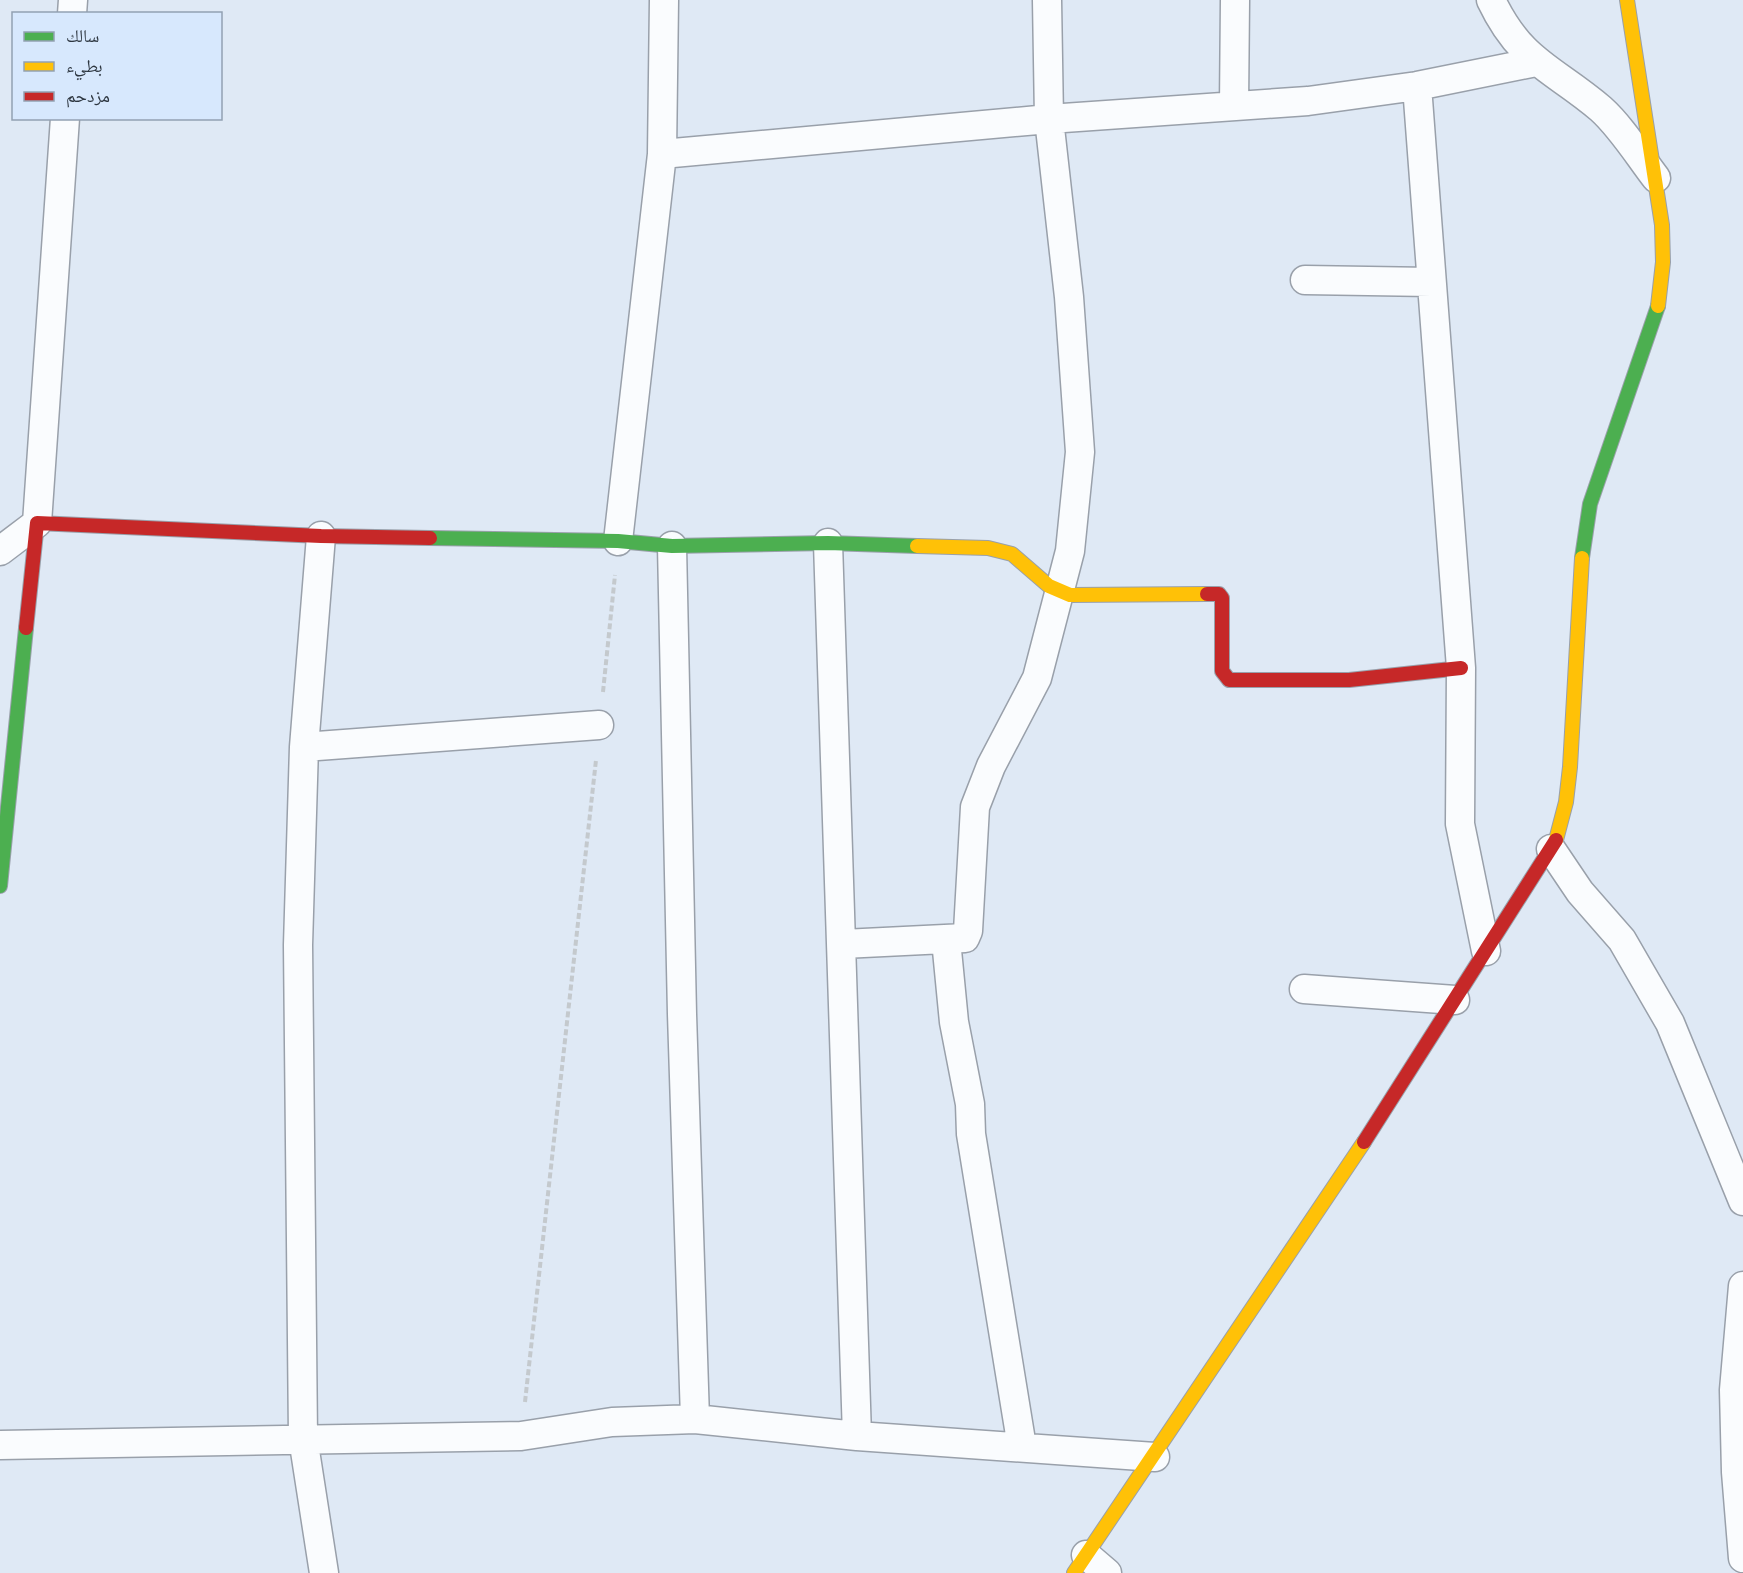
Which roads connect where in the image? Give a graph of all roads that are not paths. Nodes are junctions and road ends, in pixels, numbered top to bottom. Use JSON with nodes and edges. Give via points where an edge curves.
{"nodes":[{"id":1,"x":664,"y":0,"type":"edge"},
{"id":2,"x":1047,"y":0,"type":"edge"},
{"id":3,"x":1235,"y":0,"type":"edge"},
{"id":4,"x":1491,"y":0,"type":"edge"},
{"id":5,"x":1626,"y":0,"type":"edge"},
{"id":6,"x":1536,"y":62,"type":"junction"},
{"id":7,"x":1417,"y":86,"type":"junction"},
{"id":8,"x":1234,"y":106,"type":"junction"},
{"id":9,"x":1048,"y":119,"type":"junction"},
{"id":10,"x":65,"y":120,"type":"edge"},
{"id":11,"x":662,"y":154,"type":"junction"},
{"id":12,"x":1656,"y":178,"type":"junction"},
{"id":13,"x":1305,"y":280,"type":"dead end"},
{"id":14,"x":1431,"y":282,"type":"junction"},
{"id":15,"x":37,"y":523,"type":"junction"},
{"id":16,"x":321,"y":536,"type":"junction"},
{"id":17,"x":618,"y":541,"type":"junction"},
{"id":18,"x":828,"y":543,"type":"junction"},
{"id":19,"x":672,"y":546,"type":"junction"},
{"id":20,"x":0,"y":551,"type":"edge"},
{"id":21,"x":1059,"y":592,"type":"junction"},
{"id":22,"x":1461,"y":668,"type":"junction"},
{"id":23,"x":599,"y":725,"type":"road end"},
{"id":24,"x":304,"y":747,"type":"junction"},
{"id":25,"x":1551,"y":849,"type":"junction"},
{"id":26,"x":0,"y":886,"type":"edge"},
{"id":27,"x":946,"y":940,"type":"junction"},
{"id":28,"x":843,"y":944,"type":"junction"},
{"id":29,"x":1486,"y":951,"type":"junction"},
{"id":30,"x":1304,"y":989,"type":"dead end"},
{"id":31,"x":1455,"y":1000,"type":"junction"},
{"id":32,"x":1743,"y":1201,"type":"edge"},
{"id":33,"x":1743,"y":1286,"type":"edge"},
{"id":34,"x":696,"y":1419,"type":"junction"},
{"id":35,"x":857,"y":1436,"type":"junction"},
{"id":36,"x":303,"y":1438,"type":"junction"},
{"id":37,"x":0,"y":1445,"type":"edge"},
{"id":38,"x":1022,"y":1447,"type":"junction"},
{"id":39,"x":1155,"y":1457,"type":"junction"},
{"id":40,"x":1743,"y":1558,"type":"edge"},
{"id":41,"x":1089,"y":1567,"type":"edge"},
{"id":42,"x":324,"y":1573,"type":"edge"}],
"edges":[{"from":1,"to":11,"type":"street"},
{"from":2,"to":9,"type":"street"},
{"from":3,"to":8,"type":"street"},
{"from":4,"to":6,"type":"street","via":[[1503,25]]},
{"from":5,"to":12,"type":"street"},
{"from":6,"to":7,"type":"street"},
{"from":6,"to":12,"type":"street","via":[[1602,111]]},
{"from":7,"to":8,"type":"street","via":[[1308,101]]},
{"from":7,"to":14,"type":"street"},
{"from":8,"to":9,"type":"street"},
{"from":9,"to":11,"type":"street"},
{"from":9,"to":21,"type":"street","via":[[1070,297],[1080,437],[1072,539]]},
{"from":10,"to":15,"type":"street"},
{"from":11,"to":17,"type":"street"},
{"from":12,"to":25,"type":"street","via":[[1664,269],[1660,300],[1590,504],[1577,582],[1568,791],[1561,827]]},
{"from":13,"to":14,"type":"street"},
{"from":14,"to":22,"type":"street"},
{"from":15,"to":16,"type":"street"},
{"from":15,"to":20,"type":"street"},
{"from":15,"to":26,"type":"street"},
{"from":16,"to":17,"type":"street"},
{"from":16,"to":24,"type":"street"},
{"from":17,"to":19,"type":"street"},
{"from":18,"to":19,"type":"street"},
{"from":18,"to":21,"type":"street","via":[[1000,551],[1012,554]]},
{"from":18,"to":28,"type":"street"},
{"from":19,"to":34,"type":"street"},
{"from":21,"to":22,"type":"street","via":[[1219,594],[1222,671],[1229,680],[1349,680]]},
{"from":21,"to":27,"type":"street","via":[[1037,678],[975,807],[968,931],[965,938]]},
{"from":22,"to":29,"type":"street","via":[[1460,824]]},
{"from":23,"to":24,"type":"street"},
{"from":24,"to":36,"type":"street","via":[[298,945]]},
{"from":25,"to":29,"type":"street"},
{"from":25,"to":32,"type":"street","via":[[1580,892],[1622,940],[1670,1023]]},
{"from":27,"to":28,"type":"street"},
{"from":27,"to":38,"type":"street","via":[[954,1022]]},
{"from":28,"to":35,"type":"street"},
{"from":29,"to":31,"type":"street"},
{"from":30,"to":31,"type":"street"},
{"from":31,"to":39,"type":"street"},
{"from":33,"to":40,"type":"street","via":[[1734,1390]]},
{"from":34,"to":35,"type":"street"},
{"from":34,"to":36,"type":"street","via":[[612,1422],[521,1436]]},
{"from":35,"to":38,"type":"street"},
{"from":36,"to":37,"type":"street"},
{"from":36,"to":42,"type":"street"},
{"from":38,"to":39,"type":"street"},
{"from":39,"to":41,"type":"street"}]}
